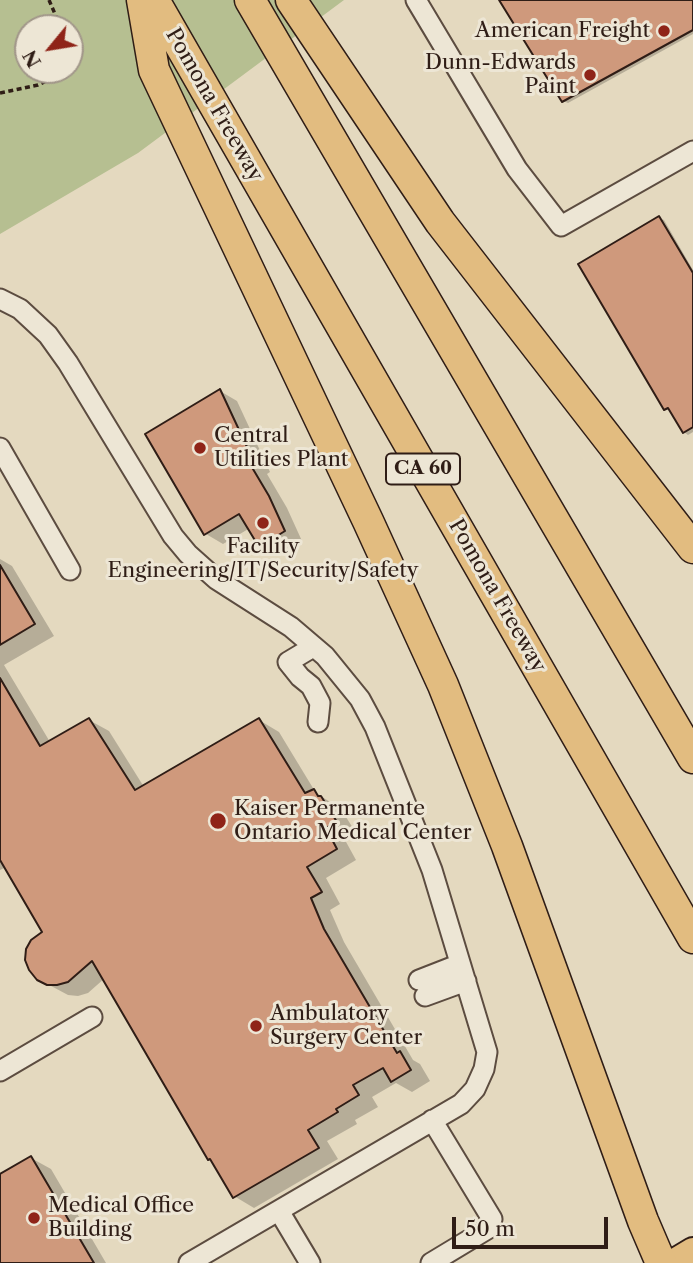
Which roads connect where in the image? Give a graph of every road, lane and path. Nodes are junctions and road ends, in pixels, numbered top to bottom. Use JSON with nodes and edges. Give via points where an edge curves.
{"nodes":[{"id":1,"x":142,"y":0,"type":"edge"},
{"id":2,"x":154,"y":0,"type":"edge"},
{"id":3,"x":250,"y":0,"type":"edge"},
{"id":4,"x":291,"y":0,"type":"edge"},
{"id":5,"x":416,"y":0,"type":"edge"},
{"id":6,"x":40,"y":84,"type":"edge"},
{"id":7,"x":0,"y":93,"type":"edge"},
{"id":8,"x":693,"y":151,"type":"edge"},
{"id":9,"x":0,"y":299,"type":"edge"},
{"id":10,"x":0,"y":448,"type":"edge"},
{"id":11,"x":693,"y":548,"type":"edge"},
{"id":12,"x":70,"y":570,"type":"dead end"},
{"id":13,"x":313,"y":647,"type":"junction"},
{"id":14,"x":300,"y":677,"type":"dead end"},
{"id":15,"x":693,"y":758,"type":"edge"},
{"id":16,"x":693,"y":938,"type":"edge"},
{"id":17,"x":463,"y":972,"type":"junction"},
{"id":18,"x":422,"y":988,"type":"dead end"},
{"id":19,"x":92,"y":1017,"type":"dead end"},
{"id":20,"x":0,"y":1071,"type":"edge"},
{"id":21,"x":432,"y":1121,"type":"junction"},
{"id":22,"x":279,"y":1211,"type":"junction"},
{"id":23,"x":693,"y":1251,"type":"edge"},
{"id":24,"x":189,"y":1263,"type":"edge"},
{"id":25,"x":310,"y":1263,"type":"edge"},
{"id":26,"x":431,"y":1263,"type":"edge"},
{"id":27,"x":662,"y":1263,"type":"edge"},
{"id":28,"x":673,"y":1263,"type":"edge"}],
"edges":[{"from":1,"to":27,"type":"highway","via":[[154,70],[443,685]]},
{"from":2,"to":16,"type":"highway","name":"Pomona Freeway","number":"CA 60"},
{"from":3,"to":15,"type":"highway"},
{"from":4,"to":11,"type":"highway","via":[[440,222]]},
{"from":5,"to":8,"type":"lane","via":[[517,169],[561,226]]},
{"from":6,"to":7,"type":"path"},
{"from":9,"to":13,"type":"lane","via":[[20,309],[48,335],[188,554]]},
{"from":10,"to":12,"type":"lane"},
{"from":13,"to":14,"type":"lane","via":[[288,662]]},
{"from":13,"to":17,"type":"lane","via":[[360,699],[375,727],[432,870]]},
{"from":17,"to":18,"type":"lane"},
{"from":17,"to":21,"type":"lane","via":[[487,1052],[484,1069],[461,1104]]},
{"from":19,"to":20,"type":"lane"},
{"from":21,"to":22,"type":"lane"},
{"from":21,"to":26,"type":"lane","via":[[492,1219],[489,1228]]},
{"from":22,"to":24,"type":"lane"},
{"from":22,"to":25,"type":"lane"},
{"from":23,"to":28,"type":"main road"}]}
